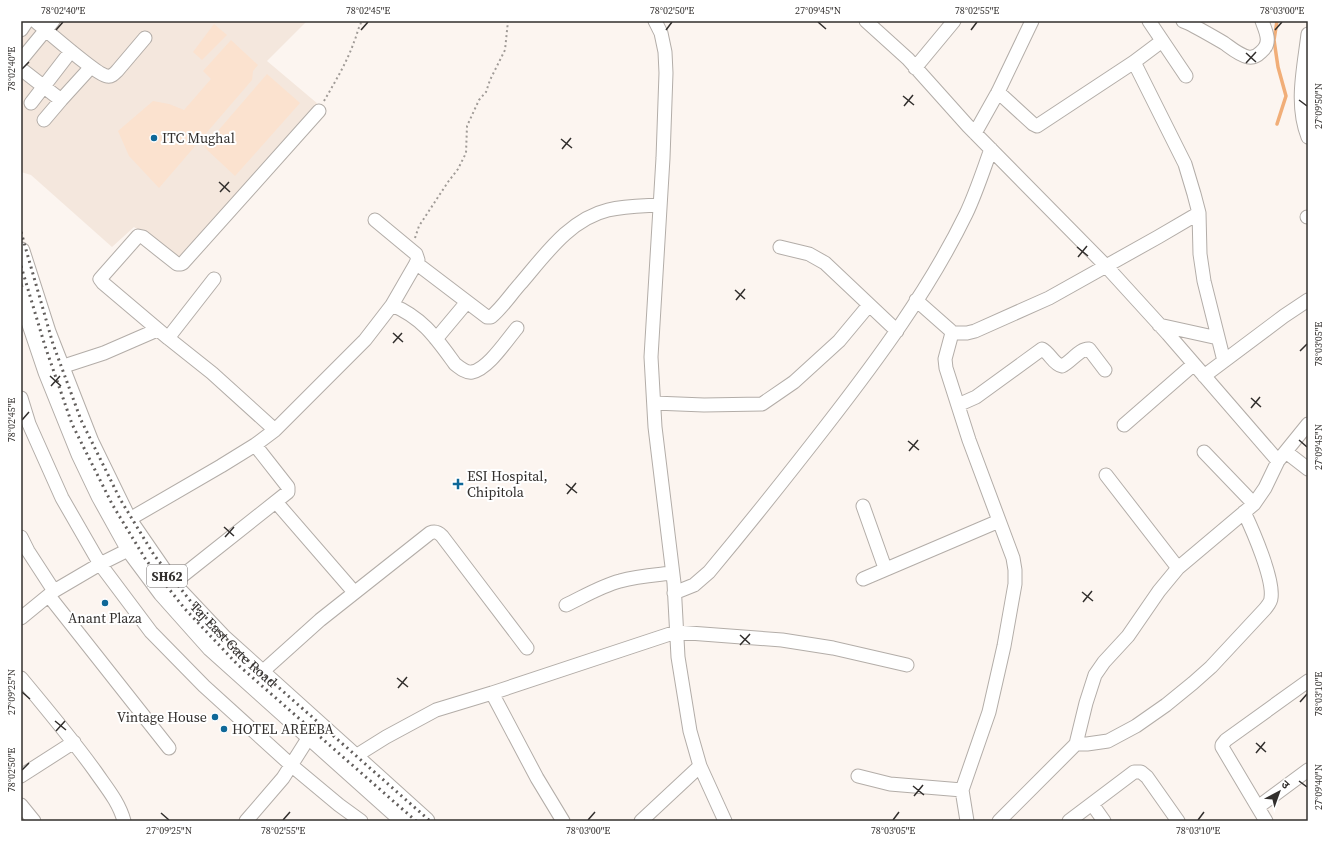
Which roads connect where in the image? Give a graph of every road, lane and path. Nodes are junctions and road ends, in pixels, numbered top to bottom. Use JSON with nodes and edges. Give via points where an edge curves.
{"nodes":[{"id":1,"x":27,"y":21,"type":"edge"},
{"id":2,"x":35,"y":21,"type":"edge"},
{"id":3,"x":362,"y":21,"type":"edge"},
{"id":4,"x":508,"y":21,"type":"edge"},
{"id":5,"x":655,"y":21,"type":"edge"},
{"id":6,"x":866,"y":21,"type":"edge"},
{"id":7,"x":954,"y":21,"type":"edge"},
{"id":8,"x":1032,"y":21,"type":"edge"},
{"id":9,"x":1149,"y":21,"type":"edge"},
{"id":10,"x":1182,"y":21,"type":"edge"},
{"id":11,"x":1262,"y":21,"type":"edge"},
{"id":12,"x":49,"y":25,"type":"edge"},
{"id":13,"x":21,"y":30,"type":"edge"},
{"id":14,"x":1308,"y":34,"type":"edge"},
{"id":15,"x":145,"y":38,"type":"dead end"},
{"id":16,"x":1162,"y":41,"type":"junction"},
{"id":17,"x":71,"y":51,"type":"junction"},
{"id":18,"x":21,"y":60,"type":"edge"},
{"id":19,"x":1134,"y":62,"type":"junction"},
{"id":20,"x":91,"y":67,"type":"junction"},
{"id":21,"x":915,"y":68,"type":"junction"},
{"id":22,"x":21,"y":69,"type":"edge"},
{"id":23,"x":1186,"y":76,"type":"dead end"},
{"id":24,"x":43,"y":87,"type":"junction"},
{"id":25,"x":998,"y":92,"type":"junction"},
{"id":26,"x":61,"y":100,"type":"junction"},
{"id":27,"x":31,"y":103,"type":"dead end"},
{"id":28,"x":319,"y":111,"type":"joint"},
{"id":29,"x":44,"y":120,"type":"dead end"},
{"id":30,"x":975,"y":133,"type":"junction"},
{"id":31,"x":1308,"y":137,"type":"edge"},
{"id":32,"x":991,"y":149,"type":"junction"},
{"id":33,"x":659,"y":205,"type":"junction"},
{"id":34,"x":1199,"y":213,"type":"junction"},
{"id":35,"x":374,"y":220,"type":"dead end"},
{"id":36,"x":780,"y":247,"type":"dead end"},
{"id":37,"x":411,"y":250,"type":"junction"},
{"id":38,"x":21,"y":251,"type":"edge"},
{"id":39,"x":416,"y":263,"type":"junction"},
{"id":40,"x":1106,"y":266,"type":"junction"},
{"id":41,"x":214,"y":279,"type":"dead end"},
{"id":42,"x":21,"y":295,"type":"edge"},
{"id":43,"x":916,"y":300,"type":"junction"},
{"id":44,"x":1308,"y":300,"type":"edge"},
{"id":45,"x":467,"y":302,"type":"junction"},
{"id":46,"x":392,"y":305,"type":"junction"},
{"id":47,"x":869,"y":305,"type":"junction"},
{"id":48,"x":1159,"y":324,"type":"junction"},
{"id":49,"x":517,"y":328,"type":"dead end"},
{"id":50,"x":157,"y":330,"type":"junction"},
{"id":51,"x":897,"y":331,"type":"junction"},
{"id":52,"x":952,"y":333,"type":"junction"},
{"id":53,"x":168,"y":338,"type":"junction"},
{"id":54,"x":1218,"y":338,"type":"junction"},
{"id":55,"x":436,"y":339,"type":"junction"},
{"id":56,"x":1224,"y":361,"type":"junction"},
{"id":57,"x":1194,"y":364,"type":"junction"},
{"id":58,"x":61,"y":367,"type":"junction"},
{"id":59,"x":1105,"y":370,"type":"dead end"},
{"id":60,"x":1204,"y":376,"type":"junction"},
{"id":61,"x":21,"y":398,"type":"edge"},
{"id":62,"x":654,"y":403,"type":"junction"},
{"id":63,"x":958,"y":405,"type":"junction"},
{"id":64,"x":1308,"y":424,"type":"edge"},
{"id":65,"x":1124,"y":425,"type":"dead end"},
{"id":66,"x":275,"y":430,"type":"junction"},
{"id":67,"x":255,"y":445,"type":"junction"},
{"id":68,"x":1204,"y":452,"type":"dead end"},
{"id":69,"x":1282,"y":456,"type":"junction"},
{"id":70,"x":1308,"y":469,"type":"edge"},
{"id":71,"x":1106,"y":475,"type":"dead end"},
{"id":72,"x":276,"y":502,"type":"junction"},
{"id":73,"x":863,"y":506,"type":"dead end"},
{"id":74,"x":1249,"y":508,"type":"junction"},
{"id":75,"x":128,"y":520,"type":"junction"},
{"id":76,"x":999,"y":521,"type":"junction"},
{"id":77,"x":21,"y":537,"type":"edge"},
{"id":78,"x":137,"y":546,"type":"junction"},
{"id":79,"x":24,"y":553,"type":"edge"},
{"id":80,"x":100,"y":564,"type":"junction"},
{"id":81,"x":885,"y":568,"type":"junction"},
{"id":82,"x":1178,"y":568,"type":"junction"},
{"id":83,"x":672,"y":572,"type":"junction"},
{"id":84,"x":863,"y":578,"type":"dead end"},
{"id":85,"x":172,"y":584,"type":"junction"},
{"id":86,"x":354,"y":592,"type":"junction"},
{"id":87,"x":674,"y":593,"type":"junction"},
{"id":88,"x":52,"y":594,"type":"junction"},
{"id":89,"x":566,"y":605,"type":"dead end"},
{"id":90,"x":21,"y":618,"type":"edge"},
{"id":91,"x":676,"y":632,"type":"junction"},
{"id":92,"x":527,"y":648,"type":"dead end"},
{"id":93,"x":907,"y":665,"type":"dead end"},
{"id":94,"x":261,"y":673,"type":"junction"},
{"id":95,"x":21,"y":678,"type":"edge"},
{"id":96,"x":1308,"y":681,"type":"edge"},
{"id":97,"x":492,"y":693,"type":"junction"},
{"id":98,"x":309,"y":737,"type":"junction"},
{"id":99,"x":74,"y":742,"type":"junction"},
{"id":100,"x":1076,"y":744,"type":"junction"},
{"id":101,"x":169,"y":748,"type":"dead end"},
{"id":102,"x":354,"y":757,"type":"junction"},
{"id":103,"x":291,"y":765,"type":"junction"},
{"id":104,"x":700,"y":766,"type":"junction"},
{"id":105,"x":1308,"y":770,"type":"edge"},
{"id":106,"x":21,"y":776,"type":"edge"},
{"id":107,"x":858,"y":776,"type":"dead end"},
{"id":108,"x":962,"y":790,"type":"junction"},
{"id":109,"x":1092,"y":804,"type":"junction"},
{"id":110,"x":21,"y":805,"type":"edge"},
{"id":111,"x":1258,"y":807,"type":"junction"},
{"id":112,"x":34,"y":821,"type":"edge"},
{"id":113,"x":124,"y":821,"type":"edge"},
{"id":114,"x":246,"y":821,"type":"edge"},
{"id":115,"x":361,"y":821,"type":"edge"},
{"id":116,"x":404,"y":821,"type":"edge"},
{"id":117,"x":426,"y":821,"type":"edge"},
{"id":118,"x":563,"y":821,"type":"edge"},
{"id":119,"x":641,"y":821,"type":"edge"},
{"id":120,"x":725,"y":821,"type":"edge"},
{"id":121,"x":967,"y":821,"type":"edge"},
{"id":122,"x":999,"y":821,"type":"edge"},
{"id":123,"x":1069,"y":821,"type":"edge"},
{"id":124,"x":1104,"y":821,"type":"edge"},
{"id":125,"x":1178,"y":821,"type":"edge"},
{"id":126,"x":1266,"y":821,"type":"edge"}],
"edges":[{"from":1,"to":13,"type":"street"},
{"from":2,"to":12,"type":"street"},
{"from":3,"to":28,"type":"path","via":[[339,74]]},
{"from":4,"to":37,"type":"path","via":[[505,50],[467,126],[466,154],[419,226]]},
{"from":5,"to":33,"type":"street","via":[[661,32],[666,73]]},
{"from":6,"to":21,"type":"street"},
{"from":7,"to":21,"type":"street"},
{"from":8,"to":25,"type":"street"},
{"from":9,"to":16,"type":"street"},
{"from":10,"to":11,"type":"street","via":[[1223,42],[1239,54],[1253,58],[1262,52],[1267,44]]},
{"from":12,"to":17,"type":"street"},
{"from":12,"to":18,"type":"street"},
{"from":14,"to":31,"type":"street","via":[[1301,108]]},
{"from":15,"to":20,"type":"street","via":[[113,75],[108,77]]},
{"from":16,"to":19,"type":"street"},
{"from":16,"to":23,"type":"street"},
{"from":17,"to":20,"type":"street"},
{"from":17,"to":24,"type":"street"},
{"from":19,"to":25,"type":"street","via":[[1037,126]]},
{"from":19,"to":34,"type":"street","via":[[1185,164]]},
{"from":20,"to":26,"type":"street"},
{"from":21,"to":30,"type":"street"},
{"from":22,"to":24,"type":"street"},
{"from":24,"to":26,"type":"street"},
{"from":24,"to":27,"type":"street"},
{"from":25,"to":30,"type":"street"},
{"from":26,"to":29,"type":"street"},
{"from":28,"to":50,"type":"street","via":[[183,263],[177,264],[143,237],[138,236],[101,276],[101,282]]},
{"from":30,"to":32,"type":"street"},
{"from":32,"to":40,"type":"street"},
{"from":32,"to":43,"type":"street","via":[[967,212]]},
{"from":33,"to":45,"type":"street","via":[[607,210],[581,222],[551,248],[491,317],[487,317]]},
{"from":33,"to":62,"type":"street","via":[[651,357]]},
{"from":34,"to":40,"type":"street"},
{"from":34,"to":54,"type":"street","via":[[1200,254],[1204,281]]},
{"from":35,"to":37,"type":"street"},
{"from":36,"to":47,"type":"street","via":[[809,254],[824,263]]},
{"from":37,"to":39,"type":"street","via":[[418,256]]},
{"from":38,"to":58,"type":"main road","name":"Taj East Gate Road","number":"SH62"},
{"from":39,"to":45,"type":"street"},
{"from":39,"to":46,"type":"street"},
{"from":40,"to":48,"type":"street"},
{"from":40,"to":52,"type":"street","via":[[1049,298],[975,331]]},
{"from":41,"to":53,"type":"street"},
{"from":42,"to":78,"type":"main road","number":"SH62","via":[[47,372],[80,454],[100,496]]},
{"from":43,"to":51,"type":"street"},
{"from":43,"to":52,"type":"street"},
{"from":44,"to":56,"type":"street"},
{"from":45,"to":55,"type":"street"},
{"from":46,"to":55,"type":"street","via":[[411,314]]},
{"from":46,"to":66,"type":"street","via":[[365,340]]},
{"from":47,"to":51,"type":"street"},
{"from":47,"to":62,"type":"street","via":[[839,341],[794,382],[762,404]]},
{"from":48,"to":54,"type":"street"},
{"from":48,"to":57,"type":"street"},
{"from":49,"to":55,"type":"street","via":[[487,363],[470,373],[461,370],[455,364]]},
{"from":50,"to":53,"type":"street"},
{"from":50,"to":58,"type":"street","via":[[104,353]]},
{"from":51,"to":87,"type":"street","via":[[793,470],[709,572],[694,585]]},
{"from":52,"to":63,"type":"street","via":[[944,359]]},
{"from":53,"to":66,"type":"street","via":[[212,373]]},
{"from":54,"to":56,"type":"street"},
{"from":56,"to":60,"type":"street"},
{"from":57,"to":60,"type":"street"},
{"from":57,"to":65,"type":"street"},
{"from":58,"to":75,"type":"main road","name":"Taj East Gate Road","number":"SH62","via":[[90,442]]},
{"from":59,"to":63,"type":"street","via":[[1087,348],[1062,366],[1042,349],[976,396]]},
{"from":60,"to":69,"type":"street"},
{"from":61,"to":80,"type":"street","via":[[62,498]]},
{"from":62,"to":83,"type":"street"},
{"from":63,"to":76,"type":"street"},
{"from":64,"to":69,"type":"street"},
{"from":66,"to":67,"type":"street"},
{"from":67,"to":72,"type":"street","via":[[288,487],[287,494]]},
{"from":67,"to":75,"type":"street"},
{"from":68,"to":74,"type":"street"},
{"from":69,"to":70,"type":"street"},
{"from":69,"to":74,"type":"street","via":[[1265,488]]},
{"from":71,"to":82,"type":"street"},
{"from":72,"to":85,"type":"street"},
{"from":72,"to":86,"type":"street"},
{"from":73,"to":81,"type":"street"},
{"from":74,"to":82,"type":"street"},
{"from":74,"to":100,"type":"street","via":[[1252,528],[1270,578],[1271,600],[1265,609],[1211,667],[1160,710],[1108,741]]},
{"from":75,"to":78,"type":"main road","name":"Taj East Gate Road","number":"SH62"},
{"from":76,"to":81,"type":"street"},
{"from":76,"to":108,"type":"street","via":[[1013,558],[1015,584],[990,706]]},
{"from":77,"to":79,"type":"street"},
{"from":78,"to":80,"type":"street"},
{"from":78,"to":85,"type":"main road","name":"Taj East Gate Road","number":"SH62"},
{"from":78,"to":98,"type":"main road","number":"SH62","via":[[162,593],[211,648]]},
{"from":79,"to":88,"type":"street"},
{"from":80,"to":88,"type":"street"},
{"from":80,"to":103,"type":"street","via":[[151,632],[204,686]]},
{"from":81,"to":84,"type":"street"},
{"from":82,"to":100,"type":"street","via":[[1128,636],[1095,675]]},
{"from":83,"to":87,"type":"street"},
{"from":83,"to":89,"type":"street","via":[[619,581]]},
{"from":85,"to":94,"type":"main road","name":"Taj East Gate Road","number":"SH62","via":[[223,638]]},
{"from":86,"to":92,"type":"street","via":[[430,533],[437,532]]},
{"from":86,"to":94,"type":"street"},
{"from":87,"to":91,"type":"street"},
{"from":88,"to":90,"type":"street"},
{"from":88,"to":101,"type":"street"},
{"from":91,"to":93,"type":"street","via":[[782,640],[833,648]]},
{"from":91,"to":97,"type":"street"},
{"from":91,"to":104,"type":"street","via":[[690,731]]},
{"from":94,"to":102,"type":"main road","name":"Taj East Gate Road","number":"SH62"},
{"from":95,"to":99,"type":"street"},
{"from":96,"to":111,"type":"street","via":[[1222,745]]},
{"from":97,"to":102,"type":"street","via":[[436,710],[386,736]]},
{"from":97,"to":118,"type":"street"},
{"from":98,"to":103,"type":"street"},
{"from":98,"to":116,"type":"main road","number":"SH62"},
{"from":99,"to":106,"type":"street"},
{"from":99,"to":113,"type":"street","via":[[111,793]]},
{"from":100,"to":122,"type":"street"},
{"from":102,"to":117,"type":"main road","name":"Taj East Gate Road","number":"SH62"},
{"from":103,"to":114,"type":"street"},
{"from":103,"to":115,"type":"street"},
{"from":104,"to":119,"type":"street"},
{"from":104,"to":120,"type":"street"},
{"from":105,"to":111,"type":"street"},
{"from":107,"to":108,"type":"street","via":[[890,784]]},
{"from":108,"to":121,"type":"street"},
{"from":109,"to":123,"type":"street"},
{"from":109,"to":124,"type":"street"},
{"from":109,"to":125,"type":"street","via":[[1129,775],[1141,772]]},
{"from":110,"to":112,"type":"street"},
{"from":111,"to":126,"type":"street"}]}
